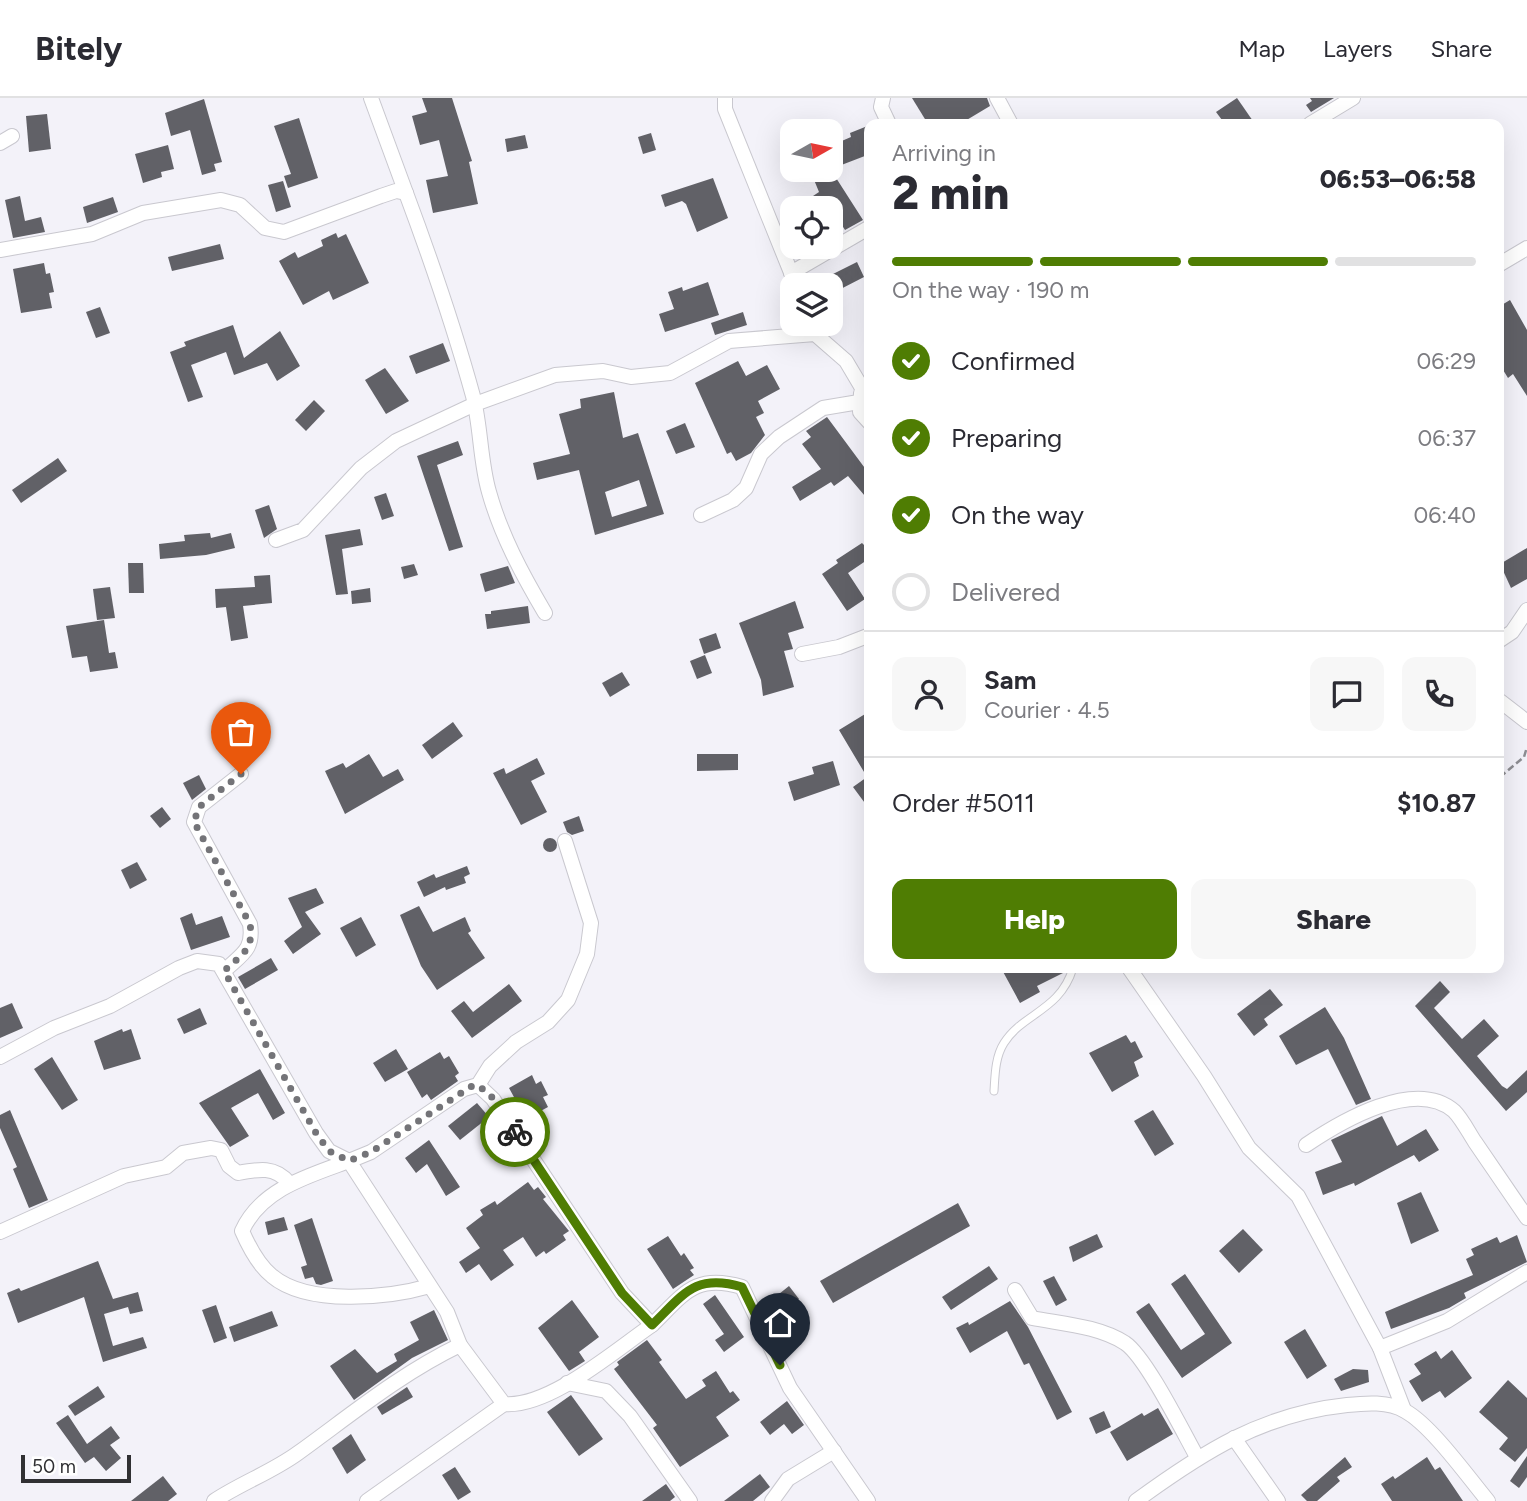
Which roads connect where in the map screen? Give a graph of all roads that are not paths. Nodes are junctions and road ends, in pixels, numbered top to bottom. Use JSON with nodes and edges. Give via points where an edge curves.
{"nodes":[{"id":1,"x":372,"y":98,"type":"edge"},
{"id":2,"x":725,"y":98,"type":"edge"},
{"id":3,"x":883,"y":98,"type":"edge"},
{"id":4,"x":997,"y":98,"type":"edge"},
{"id":5,"x":1353,"y":98,"type":"edge"},
{"id":6,"x":887,"y":119,"type":"edge"},
{"id":7,"x":1008,"y":119,"type":"edge"},
{"id":8,"x":1318,"y":119,"type":"edge"},
{"id":9,"x":405,"y":193,"type":"junction"},
{"id":10,"x":864,"y":230,"type":"edge"},
{"id":11,"x":1527,"y":248,"type":"edge"},
{"id":12,"x":0,"y":250,"type":"edge"},
{"id":13,"x":1504,"y":262,"type":"edge"},
{"id":14,"x":791,"y":273,"type":"edge"},
{"id":15,"x":802,"y":273,"type":"edge"},
{"id":16,"x":780,"y":334,"type":"edge"},
{"id":17,"x":820,"y":336,"type":"edge"},
{"id":18,"x":863,"y":392,"type":"edge"},
{"id":19,"x":475,"y":404,"type":"junction"},
{"id":20,"x":864,"y":416,"type":"edge"},
{"id":21,"x":701,"y":516,"type":"dead end"},
{"id":22,"x":276,"y":540,"type":"dead end"},
{"id":23,"x":1527,"y":610,"type":"edge"},
{"id":24,"x":545,"y":613,"type":"dead end"},
{"id":25,"x":864,"y":637,"type":"edge"},
{"id":26,"x":1504,"y":637,"type":"edge"},
{"id":27,"x":802,"y":654,"type":"dead end"},
{"id":28,"x":1504,"y":704,"type":"edge"},
{"id":29,"x":1527,"y":722,"type":"edge"},
{"id":30,"x":241,"y":774,"type":"dead end"},
{"id":31,"x":565,"y":841,"type":"dead end"},
{"id":32,"x":224,"y":971,"type":"junction"},
{"id":33,"x":1070,"y":973,"type":"edge"},
{"id":34,"x":1133,"y":973,"type":"edge"},
{"id":35,"x":0,"y":1057,"type":"edge"},
{"id":36,"x":478,"y":1085,"type":"junction"},
{"id":37,"x":994,"y":1091,"type":"dead end"},
{"id":38,"x":1306,"y":1145,"type":"dead end"},
{"id":39,"x":349,"y":1161,"type":"junction"},
{"id":40,"x":289,"y":1183,"type":"junction"},
{"id":41,"x":1527,"y":1218,"type":"edge"},
{"id":42,"x":0,"y":1232,"type":"edge"},
{"id":43,"x":1527,"y":1272,"type":"edge"},
{"id":44,"x":430,"y":1286,"type":"junction"},
{"id":45,"x":1015,"y":1290,"type":"dead end"},
{"id":46,"x":652,"y":1325,"type":"junction"},
{"id":47,"x":460,"y":1345,"type":"junction"},
{"id":48,"x":1380,"y":1348,"type":"junction"},
{"id":49,"x":567,"y":1383,"type":"junction"},
{"id":50,"x":504,"y":1404,"type":"junction"},
{"id":51,"x":1404,"y":1410,"type":"junction"},
{"id":52,"x":1234,"y":1438,"type":"junction"},
{"id":53,"x":834,"y":1451,"type":"junction"},
{"id":54,"x":1197,"y":1457,"type":"junction"},
{"id":55,"x":222,"y":1499,"type":"edge"},
{"id":56,"x":368,"y":1501,"type":"edge"},
{"id":57,"x":690,"y":1501,"type":"edge"},
{"id":58,"x":772,"y":1501,"type":"edge"},
{"id":59,"x":869,"y":1501,"type":"edge"},
{"id":60,"x":1136,"y":1501,"type":"edge"},
{"id":61,"x":1278,"y":1501,"type":"edge"},
{"id":62,"x":1488,"y":1501,"type":"edge"}],
"edges":[{"from":1,"to":9,"type":"street"},
{"from":2,"to":14,"type":"street","via":[[724,109]]},
{"from":3,"to":6,"type":"street","via":[[881,107]]},
{"from":4,"to":7,"type":"street"},
{"from":5,"to":8,"type":"street"},
{"from":9,"to":12,"type":"street","via":[[388,193],[284,232],[265,228],[240,205],[221,200],[142,213],[92,234]]},
{"from":9,"to":19,"type":"street","via":[[439,278]]},
{"from":10,"to":15,"type":"street"},
{"from":11,"to":13,"type":"street"},
{"from":16,"to":19,"type":"street","via":[[729,341],[670,373],[555,375]]},
{"from":17,"to":18,"type":"street","via":[[846,361]]},
{"from":18,"to":20,"type":"street","via":[[860,412]]},
{"from":18,"to":21,"type":"street","via":[[822,408],[779,437],[761,454],[746,488]]},
{"from":19,"to":22,"type":"street","via":[[396,442],[361,468],[303,530]]},
{"from":19,"to":24,"type":"street","via":[[489,491],[515,563]]},
{"from":23,"to":26,"type":"street"},
{"from":25,"to":27,"type":"street"},
{"from":28,"to":29,"type":"street"},
{"from":30,"to":32,"type":"street","via":[[199,807],[194,822],[250,924],[253,940]]},
{"from":31,"to":36,"type":"street","via":[[592,923],[587,954],[568,1000],[548,1022],[490,1066]]},
{"from":32,"to":35,"type":"street","via":[[219,964],[197,961]]},
{"from":32,"to":39,"type":"street","via":[[316,1133],[329,1151]]},
{"from":33,"to":37,"type":"lane","via":[[1057,999],[1004,1044]]},
{"from":34,"to":48,"type":"street","via":[[1249,1148],[1298,1196]]},
{"from":36,"to":39,"type":"street","via":[[464,1089],[371,1152]]},
{"from":36,"to":46,"type":"street","via":[[494,1099],[622,1293]]},
{"from":38,"to":41,"type":"street","via":[[1371,1109],[1401,1100],[1432,1100],[1454,1111]]},
{"from":39,"to":40,"type":"street"},
{"from":39,"to":44,"type":"street"},
{"from":40,"to":42,"type":"street","via":[[280,1172],[269,1169],[238,1173],[221,1150],[211,1148],[183,1153],[166,1167],[124,1176]]},
{"from":40,"to":44,"type":"street","via":[[251,1213],[243,1231],[249,1249],[272,1276],[296,1289],[348,1297],[402,1294]]},
{"from":43,"to":48,"type":"street","via":[[1447,1321]]},
{"from":44,"to":47,"type":"street"},
{"from":45,"to":54,"type":"street","via":[[1032,1318],[1097,1330],[1127,1344],[1163,1394]]},
{"from":46,"to":49,"type":"street"},
{"from":46,"to":53,"type":"street","via":[[693,1286],[718,1280],[742,1287],[790,1388]]},
{"from":47,"to":50,"type":"street"},
{"from":47,"to":55,"type":"street","via":[[424,1362],[355,1407],[298,1453]]},
{"from":48,"to":51,"type":"street"},
{"from":49,"to":50,"type":"street","via":[[545,1398]]},
{"from":49,"to":57,"type":"street","via":[[606,1391],[630,1416]]},
{"from":50,"to":56,"type":"street"},
{"from":51,"to":52,"type":"street","via":[[1370,1402],[1328,1407],[1273,1420]]},
{"from":51,"to":62,"type":"street","via":[[1443,1446]]},
{"from":52,"to":54,"type":"street"},
{"from":52,"to":61,"type":"street"},
{"from":53,"to":58,"type":"street","via":[[788,1479]]},
{"from":53,"to":59,"type":"street"},
{"from":54,"to":60,"type":"street"}]}
